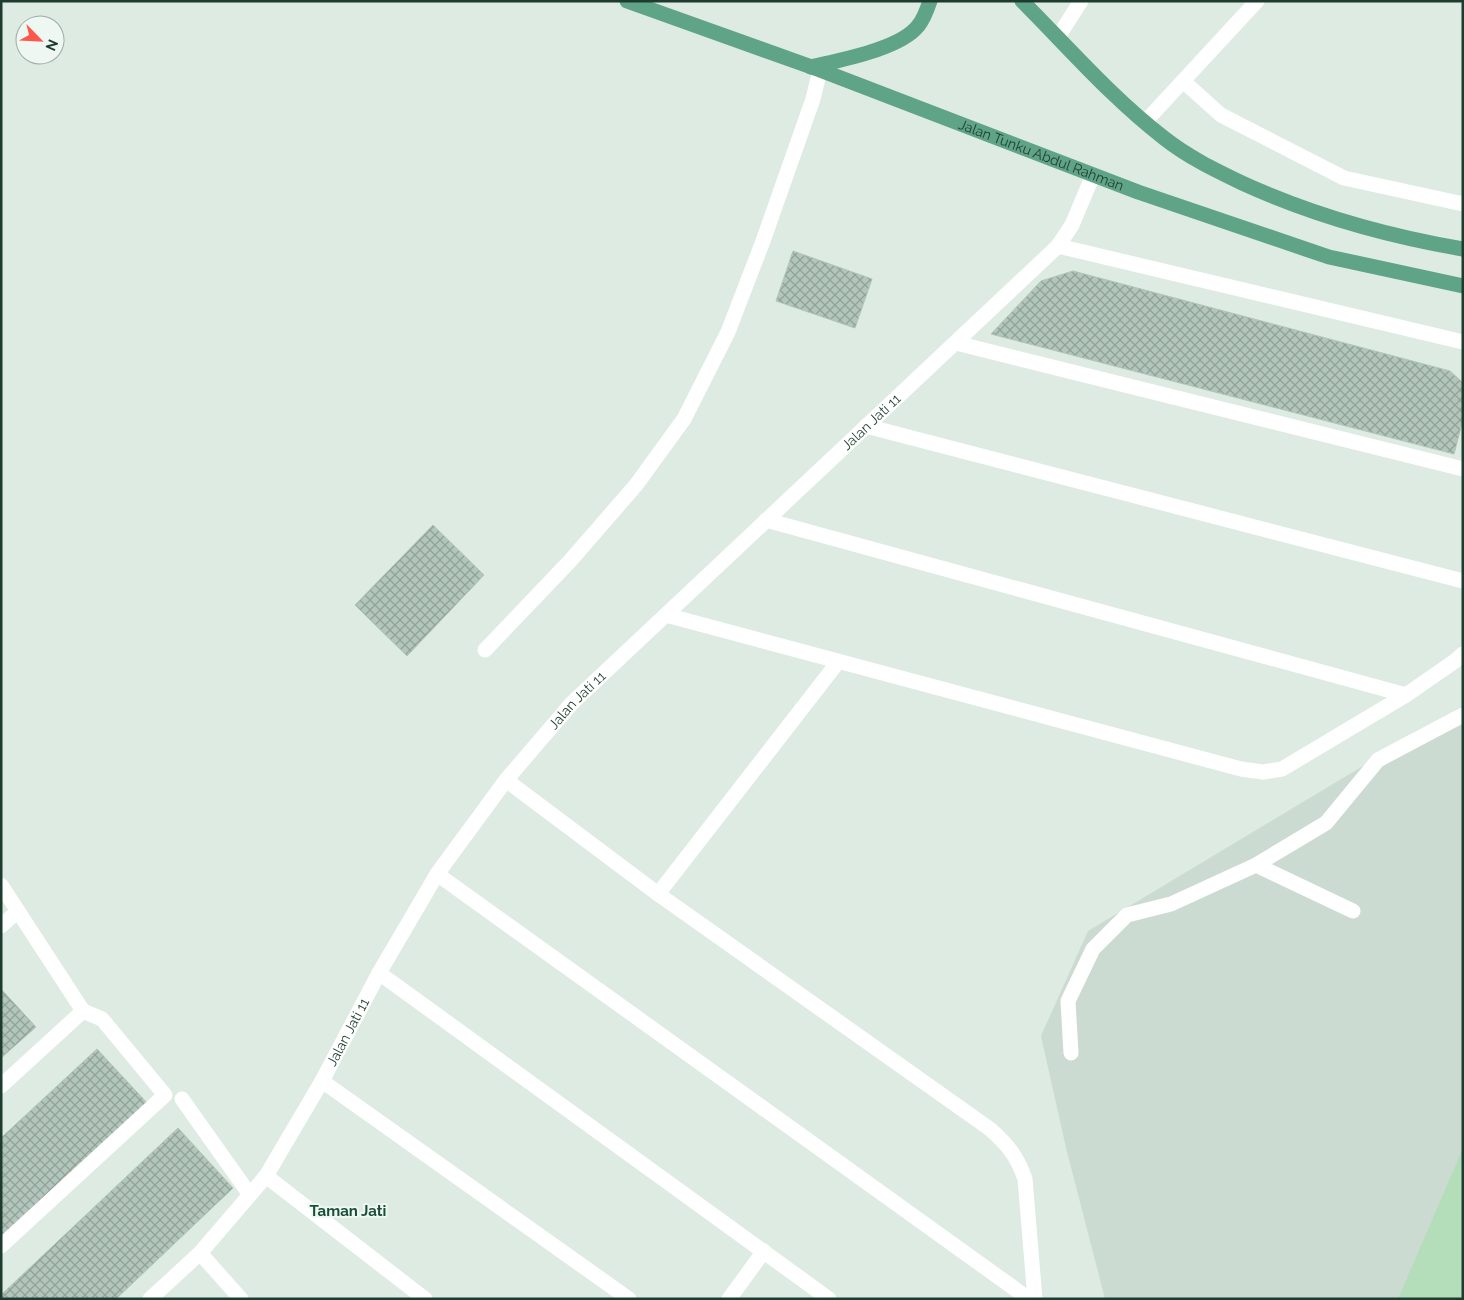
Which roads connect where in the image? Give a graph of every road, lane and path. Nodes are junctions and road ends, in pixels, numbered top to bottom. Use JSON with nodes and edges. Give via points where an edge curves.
{"nodes":[{"id":1,"x":627,"y":1,"type":"edge"},
{"id":2,"x":930,"y":1,"type":"edge"},
{"id":3,"x":1022,"y":1,"type":"edge"},
{"id":4,"x":1081,"y":1,"type":"edge"},
{"id":5,"x":1257,"y":1,"type":"edge"},
{"id":6,"x":1058,"y":37,"type":"junction"},
{"id":7,"x":816,"y":69,"type":"junction"},
{"id":8,"x":1183,"y":81,"type":"junction"},
{"id":9,"x":1145,"y":122,"type":"junction"},
{"id":10,"x":1093,"y":175,"type":"junction"},
{"id":11,"x":1463,"y":204,"type":"edge"},
{"id":12,"x":1058,"y":246,"type":"junction"},
{"id":13,"x":1459,"y":248,"type":"edge"},
{"id":14,"x":1463,"y":286,"type":"edge"},
{"id":15,"x":1463,"y":342,"type":"edge"},
{"id":16,"x":956,"y":343,"type":"junction"},
{"id":17,"x":866,"y":426,"type":"junction"},
{"id":18,"x":1463,"y":469,"type":"edge"},
{"id":19,"x":766,"y":520,"type":"junction"},
{"id":20,"x":1463,"y":581,"type":"edge"},
{"id":21,"x":666,"y":615,"type":"junction"},
{"id":22,"x":486,"y":650,"type":"dead end"},
{"id":23,"x":1463,"y":654,"type":"edge"},
{"id":24,"x":838,"y":662,"type":"junction"},
{"id":25,"x":1406,"y":695,"type":"junction"},
{"id":26,"x":1463,"y":715,"type":"edge"},
{"id":27,"x":506,"y":780,"type":"junction"},
{"id":28,"x":1256,"y":865,"type":"junction"},
{"id":29,"x":437,"y":874,"type":"junction"},
{"id":30,"x":1,"y":885,"type":"edge"},
{"id":31,"x":658,"y":894,"type":"junction"},
{"id":32,"x":18,"y":911,"type":"junction"},
{"id":33,"x":1353,"y":911,"type":"dead end"},
{"id":34,"x":1,"y":926,"type":"edge"},
{"id":35,"x":379,"y":973,"type":"junction"},
{"id":36,"x":83,"y":1011,"type":"junction"},
{"id":37,"x":1071,"y":1053,"type":"dead end"},
{"id":38,"x":322,"y":1081,"type":"junction"},
{"id":39,"x":1,"y":1086,"type":"edge"},
{"id":40,"x":182,"y":1099,"type":"dead end"},
{"id":41,"x":266,"y":1176,"type":"junction"},
{"id":42,"x":250,"y":1196,"type":"junction"},
{"id":43,"x":1,"y":1246,"type":"edge"},
{"id":44,"x":764,"y":1251,"type":"junction"},
{"id":45,"x":200,"y":1253,"type":"junction"},
{"id":46,"x":150,"y":1299,"type":"edge"},
{"id":47,"x":241,"y":1299,"type":"edge"},
{"id":48,"x":425,"y":1299,"type":"edge"},
{"id":49,"x":629,"y":1299,"type":"edge"},
{"id":50,"x":729,"y":1299,"type":"edge"},
{"id":51,"x":829,"y":1299,"type":"edge"},
{"id":52,"x":1030,"y":1299,"type":"edge"},
{"id":53,"x":1035,"y":1299,"type":"edge"}],
"edges":[{"from":1,"to":7,"type":"main road","name":"Jalan Tunku Abdul Rahman"},
{"from":2,"to":7,"type":"main road","via":[[917,27],[893,44]]},
{"from":3,"to":6,"type":"main road"},
{"from":4,"to":6,"type":"street"},
{"from":5,"to":8,"type":"street"},
{"from":6,"to":9,"type":"main road"},
{"from":7,"to":10,"type":"main road","name":"Jalan Tunku Abdul Rahman"},
{"from":7,"to":22,"type":"street","via":[[813,99],[763,242],[728,332],[684,419],[636,485]]},
{"from":8,"to":9,"type":"street"},
{"from":8,"to":11,"type":"street","via":[[1221,115],[1344,178]]},
{"from":9,"to":13,"type":"main road","via":[[1206,166],[1276,198],[1395,236]]},
{"from":10,"to":12,"type":"street","name":"Jalan Jati 11","via":[[1072,225]]},
{"from":10,"to":14,"type":"main road","name":"Jalan Tunku Abdul Rahman","via":[[1329,257]]},
{"from":12,"to":15,"type":"street"},
{"from":12,"to":16,"type":"street","name":"Jalan Jati 11"},
{"from":16,"to":17,"type":"street","name":"Jalan Jati 11"},
{"from":16,"to":18,"type":"street"},
{"from":17,"to":19,"type":"street","name":"Jalan Jati 11"},
{"from":17,"to":20,"type":"street"},
{"from":19,"to":21,"type":"street","name":"Jalan Jati 11"},
{"from":19,"to":25,"type":"street"},
{"from":21,"to":24,"type":"street"},
{"from":21,"to":27,"type":"street","name":"Jalan Jati 11","via":[[572,703]]},
{"from":23,"to":25,"type":"street"},
{"from":24,"to":25,"type":"street","via":[[1241,770],[1263,772],[1282,768]]},
{"from":24,"to":31,"type":"street"},
{"from":26,"to":28,"type":"street","via":[[1378,760],[1326,823]]},
{"from":27,"to":29,"type":"street","name":"Jalan Jati 11"},
{"from":27,"to":31,"type":"street"},
{"from":28,"to":33,"type":"street"},
{"from":28,"to":37,"type":"street","via":[[1171,904],[1126,915],[1092,949],[1068,1001]]},
{"from":29,"to":35,"type":"street","name":"Jalan Jati 11"},
{"from":29,"to":52,"type":"street"},
{"from":30,"to":32,"type":"street"},
{"from":31,"to":53,"type":"street","via":[[990,1128],[1008,1145],[1025,1179]]},
{"from":32,"to":34,"type":"street"},
{"from":32,"to":36,"type":"street"},
{"from":35,"to":38,"type":"street","name":"Jalan Jati 11"},
{"from":35,"to":44,"type":"street"},
{"from":36,"to":39,"type":"street"},
{"from":36,"to":43,"type":"street","via":[[102,1019],[165,1095]]},
{"from":38,"to":41,"type":"street","name":"Jalan Jati 11"},
{"from":38,"to":49,"type":"street"},
{"from":40,"to":42,"type":"street"},
{"from":41,"to":42,"type":"street","name":"Jalan Jati 11"},
{"from":41,"to":48,"type":"street"},
{"from":42,"to":45,"type":"street","name":"Jalan Jati 11"},
{"from":44,"to":50,"type":"street"},
{"from":44,"to":51,"type":"street"},
{"from":45,"to":46,"type":"street","name":"Jalan Jati 11"},
{"from":45,"to":47,"type":"street"}]}
